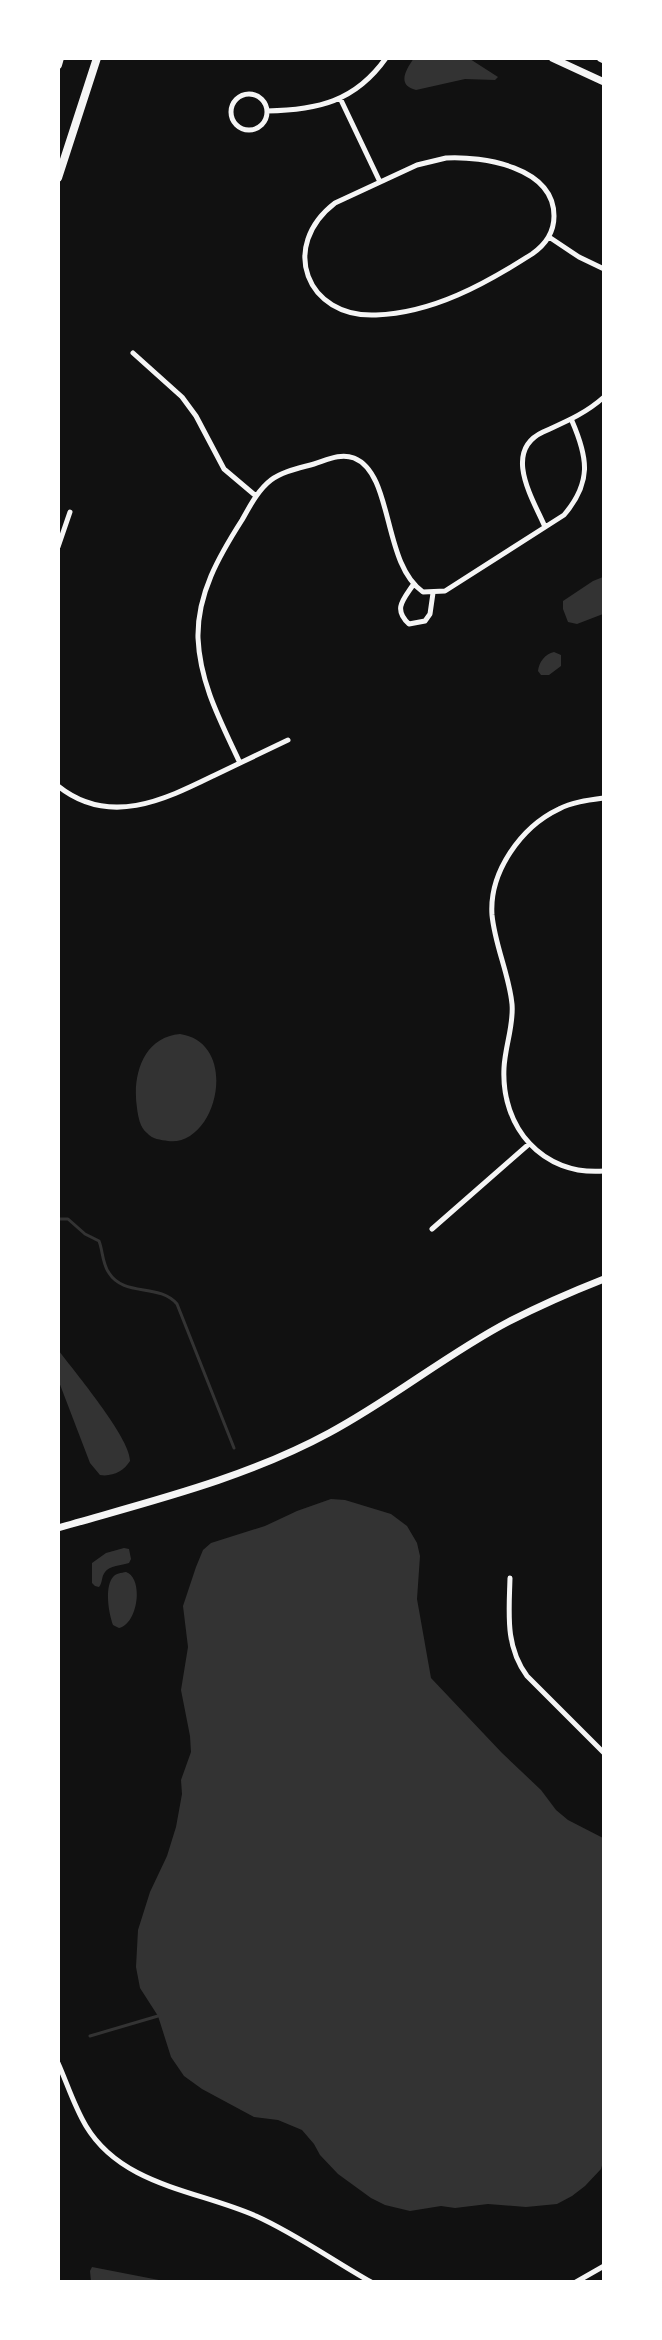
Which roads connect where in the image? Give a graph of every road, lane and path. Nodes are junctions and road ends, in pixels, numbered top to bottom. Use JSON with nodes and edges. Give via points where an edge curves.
{"nodes":[{"id":1,"x":60,"y":58,"type":"edge"},
{"id":2,"x":97,"y":58,"type":"edge"},
{"id":3,"x":386,"y":58,"type":"edge"},
{"id":4,"x":552,"y":58,"type":"edge"},
{"id":5,"x":58,"y":65,"type":"edge"},
{"id":6,"x":603,"y":82,"type":"edge"},
{"id":7,"x":340,"y":98,"type":"junction"},
{"id":8,"x":267,"y":111,"type":"junction"},
{"id":9,"x":58,"y":178,"type":"edge"},
{"id":10,"x":380,"y":182,"type":"junction"},
{"id":11,"x":549,"y":237,"type":"junction"},
{"id":12,"x":603,"y":269,"type":"edge"},
{"id":13,"x":133,"y":353,"type":"dead end"},
{"id":14,"x":603,"y":398,"type":"edge"},
{"id":15,"x":572,"y":421,"type":"junction"},
{"id":16,"x":256,"y":496,"type":"junction"},
{"id":17,"x":70,"y":512,"type":"dead end"},
{"id":18,"x":545,"y":527,"type":"junction"},
{"id":19,"x":58,"y":547,"type":"edge"},
{"id":20,"x":413,"y":585,"type":"junction"},
{"id":21,"x":433,"y":593,"type":"junction"},
{"id":22,"x":288,"y":740,"type":"dead end"},
{"id":23,"x":240,"y":763,"type":"junction"},
{"id":24,"x":58,"y":786,"type":"edge"},
{"id":25,"x":603,"y":798,"type":"edge"},
{"id":26,"x":529,"y":1144,"type":"junction"},
{"id":27,"x":603,"y":1171,"type":"edge"},
{"id":28,"x":432,"y":1229,"type":"dead end"},
{"id":29,"x":603,"y":1280,"type":"edge"},
{"id":30,"x":58,"y":1528,"type":"edge"},
{"id":31,"x":510,"y":1578,"type":"dead end"},
{"id":32,"x":603,"y":1753,"type":"edge"},
{"id":33,"x":58,"y":2063,"type":"edge"},
{"id":34,"x":603,"y":2266,"type":"edge"},
{"id":35,"x":371,"y":2282,"type":"edge"},
{"id":36,"x":576,"y":2282,"type":"edge"}],
"edges":[{"from":1,"to":5,"type":"main road"},
{"from":2,"to":9,"type":"main road"},
{"from":3,"to":7,"type":"street","via":[[363,84]]},
{"from":4,"to":6,"type":"street"},
{"from":7,"to":8,"type":"street","via":[[312,109]]},
{"from":7,"to":10,"type":"street"},
{"from":8,"to":8,"type":"street","via":[[264,101],[249,93],[236,99],[230,111],[233,122],[247,130],[259,128]]},
{"from":10,"to":11,"type":"street","via":[[417,165],[446,158],[476,158],[502,164],[543,185],[554,208]]},
{"from":10,"to":11,"type":"street","via":[[335,203],[314,223],[308,235],[304,261],[314,286],[322,298],[346,313],[390,314],[448,300],[533,253]]},
{"from":11,"to":12,"type":"street"},
{"from":13,"to":16,"type":"street","via":[[182,397],[224,469]]},
{"from":14,"to":15,"type":"street"},
{"from":15,"to":18,"type":"street","via":[[584,454],[582,486],[564,515]]},
{"from":15,"to":18,"type":"street","via":[[540,433],[525,448],[522,458],[531,497]]},
{"from":16,"to":20,"type":"street","via":[[283,474],[335,457],[355,459],[371,472],[402,566]]},
{"from":16,"to":23,"type":"street","via":[[216,563],[198,623],[208,694]]},
{"from":17,"to":19,"type":"street"},
{"from":18,"to":21,"type":"street","via":[[457,585]]},
{"from":20,"to":21,"type":"street"},
{"from":20,"to":21,"type":"street","via":[[400,610],[409,624],[424,621],[430,614]]},
{"from":22,"to":23,"type":"street"},
{"from":23,"to":24,"type":"street","via":[[140,806],[99,805]]},
{"from":25,"to":26,"type":"street","via":[[560,808],[537,823],[518,841],[497,883],[492,912],[495,939],[511,992],[513,1013],[505,1054],[506,1097]]},
{"from":26,"to":27,"type":"street","via":[[557,1165]]},
{"from":26,"to":28,"type":"street"},
{"from":29,"to":30,"type":"street","via":[[506,1323],[356,1418],[298,1449],[207,1486]]},
{"from":31,"to":32,"type":"street","via":[[509,1628],[520,1666]]},
{"from":33,"to":35,"type":"street","via":[[86,2126],[116,2160],[153,2181],[280,2227]]},
{"from":34,"to":36,"type":"street"}]}
